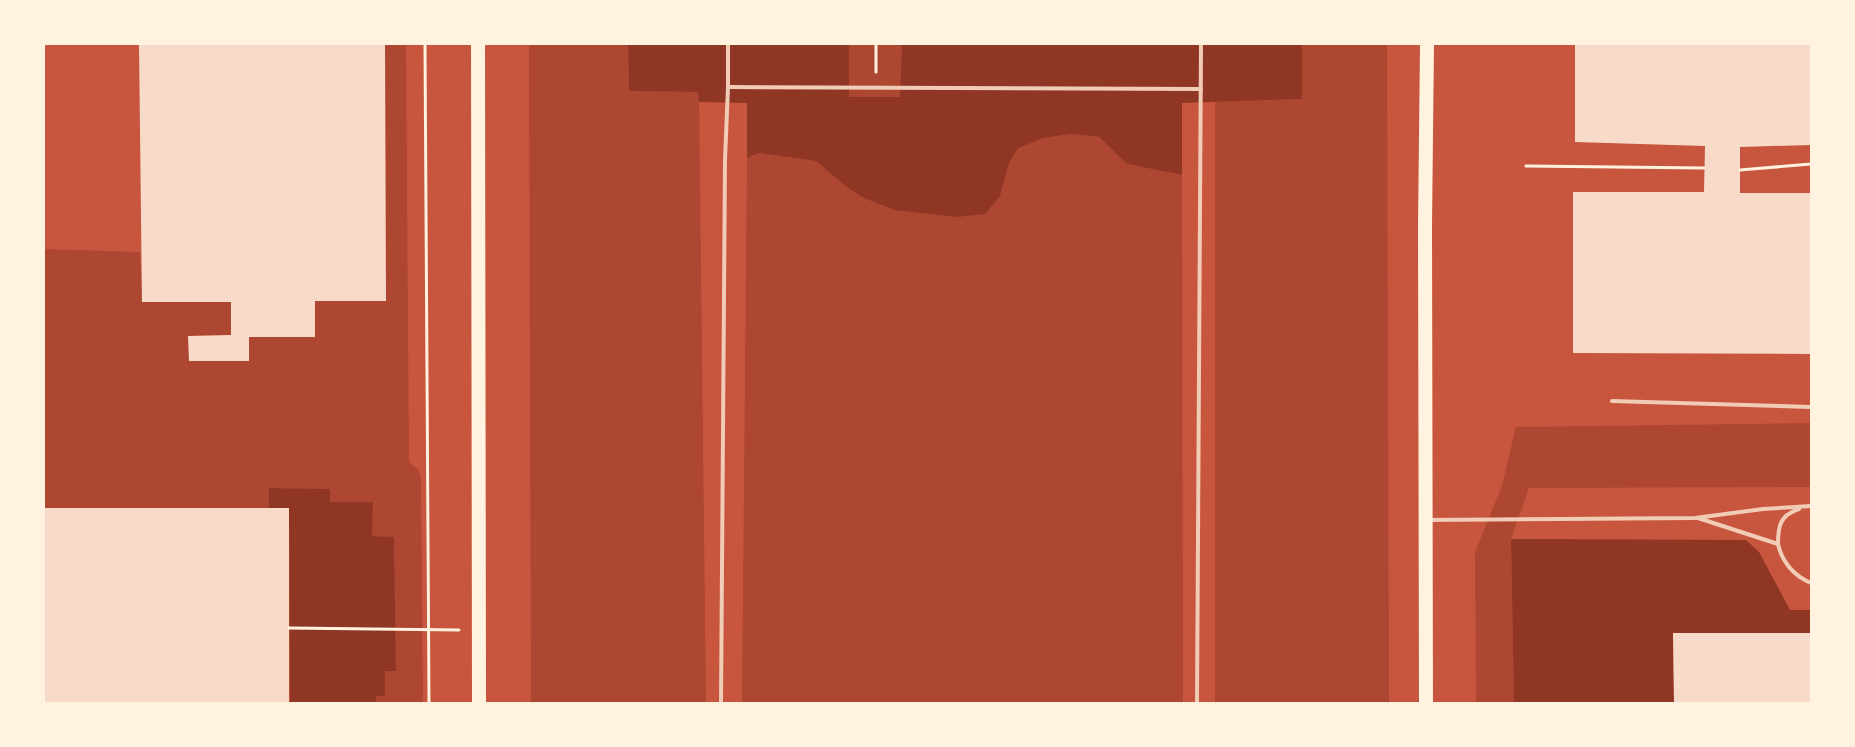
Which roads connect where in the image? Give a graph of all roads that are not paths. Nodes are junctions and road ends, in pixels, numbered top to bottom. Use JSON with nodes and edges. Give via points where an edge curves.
{"nodes":[{"id":1,"x":478,"y":44,"type":"edge"},
{"id":2,"x":728,"y":44,"type":"edge"},
{"id":3,"x":1201,"y":44,"type":"edge"},
{"id":4,"x":1427,"y":44,"type":"edge"},
{"id":5,"x":728,"y":86,"type":"junction"},
{"id":6,"x":1201,"y":89,"type":"junction"},
{"id":7,"x":1612,"y":401,"type":"dead end"},
{"id":8,"x":1811,"y":407,"type":"edge"},
{"id":9,"x":1809,"y":506,"type":"edge"},
{"id":10,"x":1695,"y":518,"type":"junction"},
{"id":11,"x":1425,"y":520,"type":"junction"},
{"id":12,"x":1778,"y":544,"type":"junction"},
{"id":13,"x":1811,"y":583,"type":"edge"},
{"id":14,"x":479,"y":703,"type":"edge"},
{"id":15,"x":721,"y":703,"type":"edge"},
{"id":16,"x":1197,"y":703,"type":"edge"},
{"id":17,"x":1426,"y":703,"type":"edge"}],
"edges":[{"from":1,"to":14,"type":"highway"},
{"from":2,"to":5,"type":"lane"},
{"from":3,"to":6,"type":"lane"},
{"from":4,"to":11,"type":"highway"},
{"from":5,"to":6,"type":"lane"},
{"from":5,"to":15,"type":"lane"},
{"from":6,"to":16,"type":"lane"},
{"from":7,"to":8,"type":"lane"},
{"from":9,"to":10,"type":"lane"},
{"from":9,"to":12,"type":"lane","via":[[1782,519],[1778,526]]},
{"from":10,"to":11,"type":"lane"},
{"from":10,"to":12,"type":"lane"},
{"from":11,"to":17,"type":"highway"},
{"from":12,"to":13,"type":"lane","via":[[1780,556],[1788,566]]}]}
